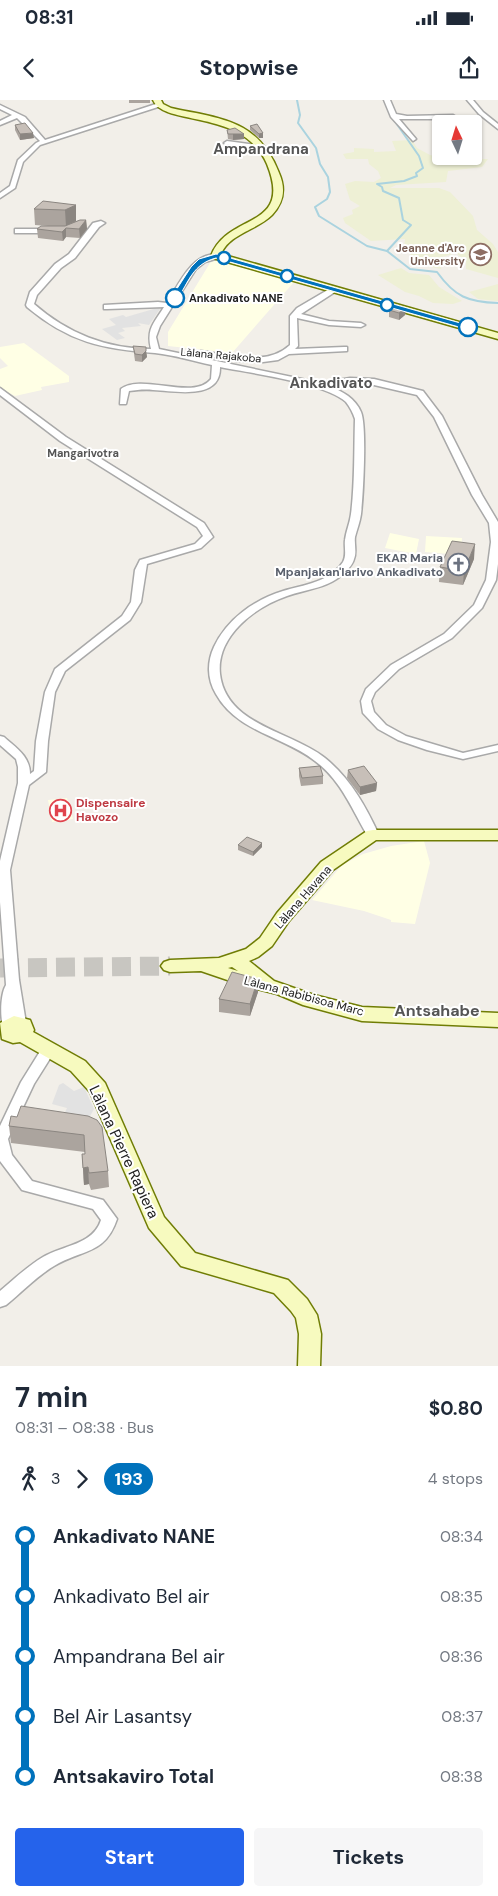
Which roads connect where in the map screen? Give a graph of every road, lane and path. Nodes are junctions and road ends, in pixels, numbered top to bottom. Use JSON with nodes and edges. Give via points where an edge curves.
{"nodes":[{"id":1,"x":387,"y":100,"type":"edge"},
{"id":2,"x":470,"y":100,"type":"edge"},
{"id":3,"x":158,"y":103,"type":"edge"},
{"id":4,"x":1,"y":107,"type":"edge"},
{"id":5,"x":18,"y":115,"type":"junction"},
{"id":6,"x":393,"y":116,"type":"junction"},
{"id":7,"x":432,"y":118,"type":"edge"},
{"id":8,"x":0,"y":123,"type":"edge"},
{"id":9,"x":498,"y":128,"type":"edge"},
{"id":10,"x":413,"y":139,"type":"dead end"},
{"id":11,"x":43,"y":141,"type":"junction"},
{"id":12,"x":227,"y":143,"type":"dead end"},
{"id":13,"x":264,"y":148,"type":"junction"},
{"id":14,"x":0,"y":196,"type":"edge"},
{"id":15,"x":95,"y":225,"type":"dead end"},
{"id":16,"x":18,"y":231,"type":"dead end"},
{"id":17,"x":57,"y":231,"type":"edge"},
{"id":18,"x":216,"y":256,"type":"junction"},
{"id":19,"x":334,"y":290,"type":"junction"},
{"id":20,"x":169,"y":306,"type":"junction"},
{"id":21,"x":108,"y":307,"type":"dead end"},
{"id":22,"x":296,"y":315,"type":"junction"},
{"id":23,"x":361,"y":325,"type":"dead end"},
{"id":24,"x":498,"y":336,"type":"edge"},
{"id":25,"x":344,"y":349,"type":"dead end"},
{"id":26,"x":156,"y":351,"type":"junction"},
{"id":27,"x":289,"y":352,"type":"junction"},
{"id":28,"x":216,"y":363,"type":"junction"},
{"id":29,"x":320,"y":385,"type":"junction"},
{"id":30,"x":0,"y":392,"type":"edge"},
{"id":31,"x":123,"y":402,"type":"dead end"},
{"id":32,"x":0,"y":739,"type":"edge"},
{"id":33,"x":498,"y":748,"type":"edge"},
{"id":34,"x":24,"y":783,"type":"junction"},
{"id":35,"x":498,"y":835,"type":"edge"},
{"id":36,"x":373,"y":836,"type":"junction"},
{"id":37,"x":2,"y":874,"type":"edge"},
{"id":38,"x":3,"y":913,"type":"edge"},
{"id":39,"x":252,"y":952,"type":"junction"},
{"id":40,"x":235,"y":960,"type":"junction"},
{"id":41,"x":170,"y":966,"type":"tunnel mouth"},
{"id":42,"x":202,"y":966,"type":"junction"},
{"id":43,"x":275,"y":987,"type":"junction"},
{"id":44,"x":498,"y":1020,"type":"edge"},
{"id":45,"x":12,"y":1031,"type":"edge"},
{"id":46,"x":49,"y":1049,"type":"junction"},
{"id":47,"x":0,"y":1300,"type":"edge"},
{"id":48,"x":309,"y":1366,"type":"edge"}],
"edges":[{"from":1,"to":6,"type":"street"},
{"from":2,"to":9,"type":"street"},
{"from":3,"to":11,"type":"street"},
{"from":3,"to":13,"type":"main road","via":[[168,110],[230,124]]},
{"from":4,"to":5,"type":"street"},
{"from":5,"to":8,"type":"street"},
{"from":5,"to":11,"type":"street"},
{"from":6,"to":7,"type":"street"},
{"from":6,"to":10,"type":"street"},
{"from":11,"to":14,"type":"street","via":[[20,161],[13,186]]},
{"from":12,"to":13,"type":"street"},
{"from":13,"to":18,"type":"main road","via":[[271,161],[279,195],[267,215],[219,246]]},
{"from":15,"to":26,"type":"street","via":[[72,256],[58,266],[33,294],[30,305],[57,327],[78,337],[121,348]]},
{"from":16,"to":17,"type":"street"},
{"from":18,"to":19,"type":"main road"},
{"from":18,"to":20,"type":"street","via":[[202,260],[193,268]]},
{"from":19,"to":22,"type":"street"},
{"from":19,"to":24,"type":"main road"},
{"from":20,"to":21,"type":"street"},
{"from":20,"to":26,"type":"street","via":[[152,337]]},
{"from":22,"to":23,"type":"street","via":[[329,323]]},
{"from":22,"to":27,"type":"street","via":[[293,318],[294,346]]},
{"from":25,"to":27,"type":"street","name":"Làlana Rajakoba"},
{"from":26,"to":27,"type":"street","name":"Làlana Rajakoba","via":[[181,350],[253,360]]},
{"from":26,"to":28,"type":"street"},
{"from":28,"to":29,"type":"street"},
{"from":28,"to":31,"type":"street","via":[[215,379],[202,388],[126,389]]},
{"from":29,"to":33,"type":"street","via":[[374,382],[420,393],[438,416],[494,523],[496,542],[490,580],[478,606],[448,636],[395,667],[370,691],[366,701],[370,713],[382,726],[402,738],[431,748],[463,756]]},
{"from":29,"to":36,"type":"street","via":[[344,396],[356,407],[359,419],[356,515],[350,538],[350,558],[340,573],[276,597],[240,618],[223,637],[214,663],[214,676],[222,696],[245,721],[311,753],[337,775],[354,797]]},
{"from":30,"to":34,"type":"street","via":[[63,439],[201,525],[208,537],[198,546],[143,562],[136,602],[126,618],[60,669],[50,692],[40,772]]},
{"from":32,"to":34,"type":"street","via":[[21,758]]},
{"from":34,"to":37,"type":"street"},
{"from":35,"to":36,"type":"main road"},
{"from":36,"to":39,"type":"main road","name":"Làlana Havana","via":[[327,866],[266,942]]},
{"from":37,"to":38,"type":"street"},
{"from":38,"to":45,"type":"street","via":[[12,980],[7,1008]]},
{"from":39,"to":40,"type":"main road","name":"Làlana Havana"},
{"from":39,"to":43,"type":"main road"},
{"from":40,"to":42,"type":"main road","name":"Làlana Havana"},
{"from":40,"to":43,"type":"main road"},
{"from":41,"to":42,"type":"main road","name":"Làlana Havana"},
{"from":42,"to":43,"type":"main road","name":"Làlana Rabibisoa Marc"},
{"from":43,"to":44,"type":"main road","name":"Làlana Rabibisoa Marc","via":[[362,1014]]},
{"from":45,"to":46,"type":"main road","name":"Làlana Pierre Rapiera"},
{"from":46,"to":47,"type":"street","via":[[28,1082],[1,1139],[5,1157],[27,1186],[98,1204],[109,1219],[107,1229],[95,1242],[49,1261]]},
{"from":46,"to":48,"type":"main road","name":"Làlana Pierre Rapiera","via":[[78,1066],[98,1088],[156,1222],[188,1260],[281,1286],[299,1305],[306,1315],[310,1334]]}]}
